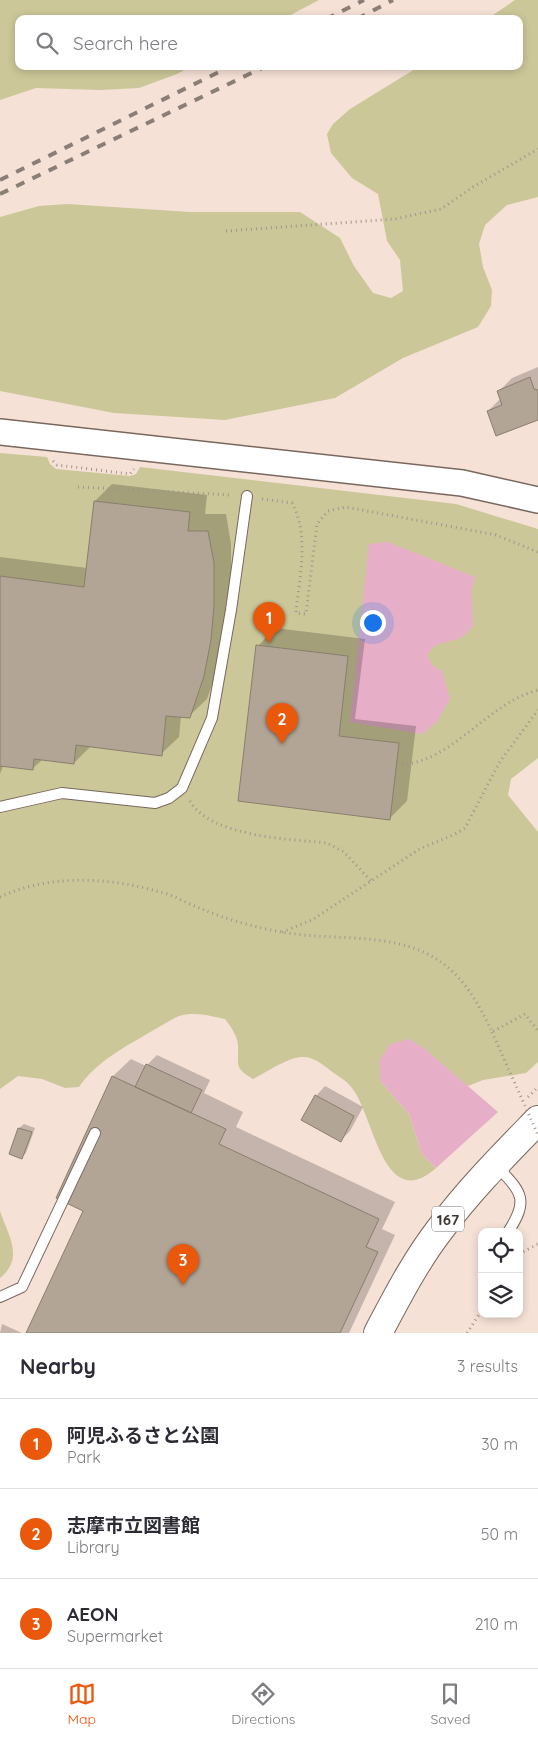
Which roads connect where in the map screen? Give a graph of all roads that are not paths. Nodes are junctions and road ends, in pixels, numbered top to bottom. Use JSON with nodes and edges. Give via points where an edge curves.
{"nodes":[{"id":1,"x":0,"y":432,"type":"edge"},
{"id":2,"x":247,"y":496,"type":"road end"},
{"id":3,"x":538,"y":500,"type":"edge"},
{"id":4,"x":0,"y":807,"type":"edge"},
{"id":5,"x":538,"y":1120,"type":"edge"},
{"id":6,"x":95,"y":1133,"type":"dead end"},
{"id":7,"x":495,"y":1164,"type":"junction"},
{"id":8,"x":511,"y":1228,"type":"edge"},
{"id":9,"x":0,"y":1297,"type":"edge"},
{"id":10,"x":378,"y":1333,"type":"edge"}],
"edges":[{"from":1,"to":3,"type":"street","via":[[452,482]]},
{"from":2,"to":4,"type":"lane","via":[[212,718],[182,788],[155,803],[62,792]]},
{"from":5,"to":7,"type":"highway","number":"167"},
{"from":6,"to":9,"type":"lane","via":[[22,1287]]},
{"from":7,"to":8,"type":"lane","via":[[514,1184],[522,1202],[520,1214]]},
{"from":7,"to":10,"type":"highway","number":"167","via":[[440,1228],[401,1289]]}]}
